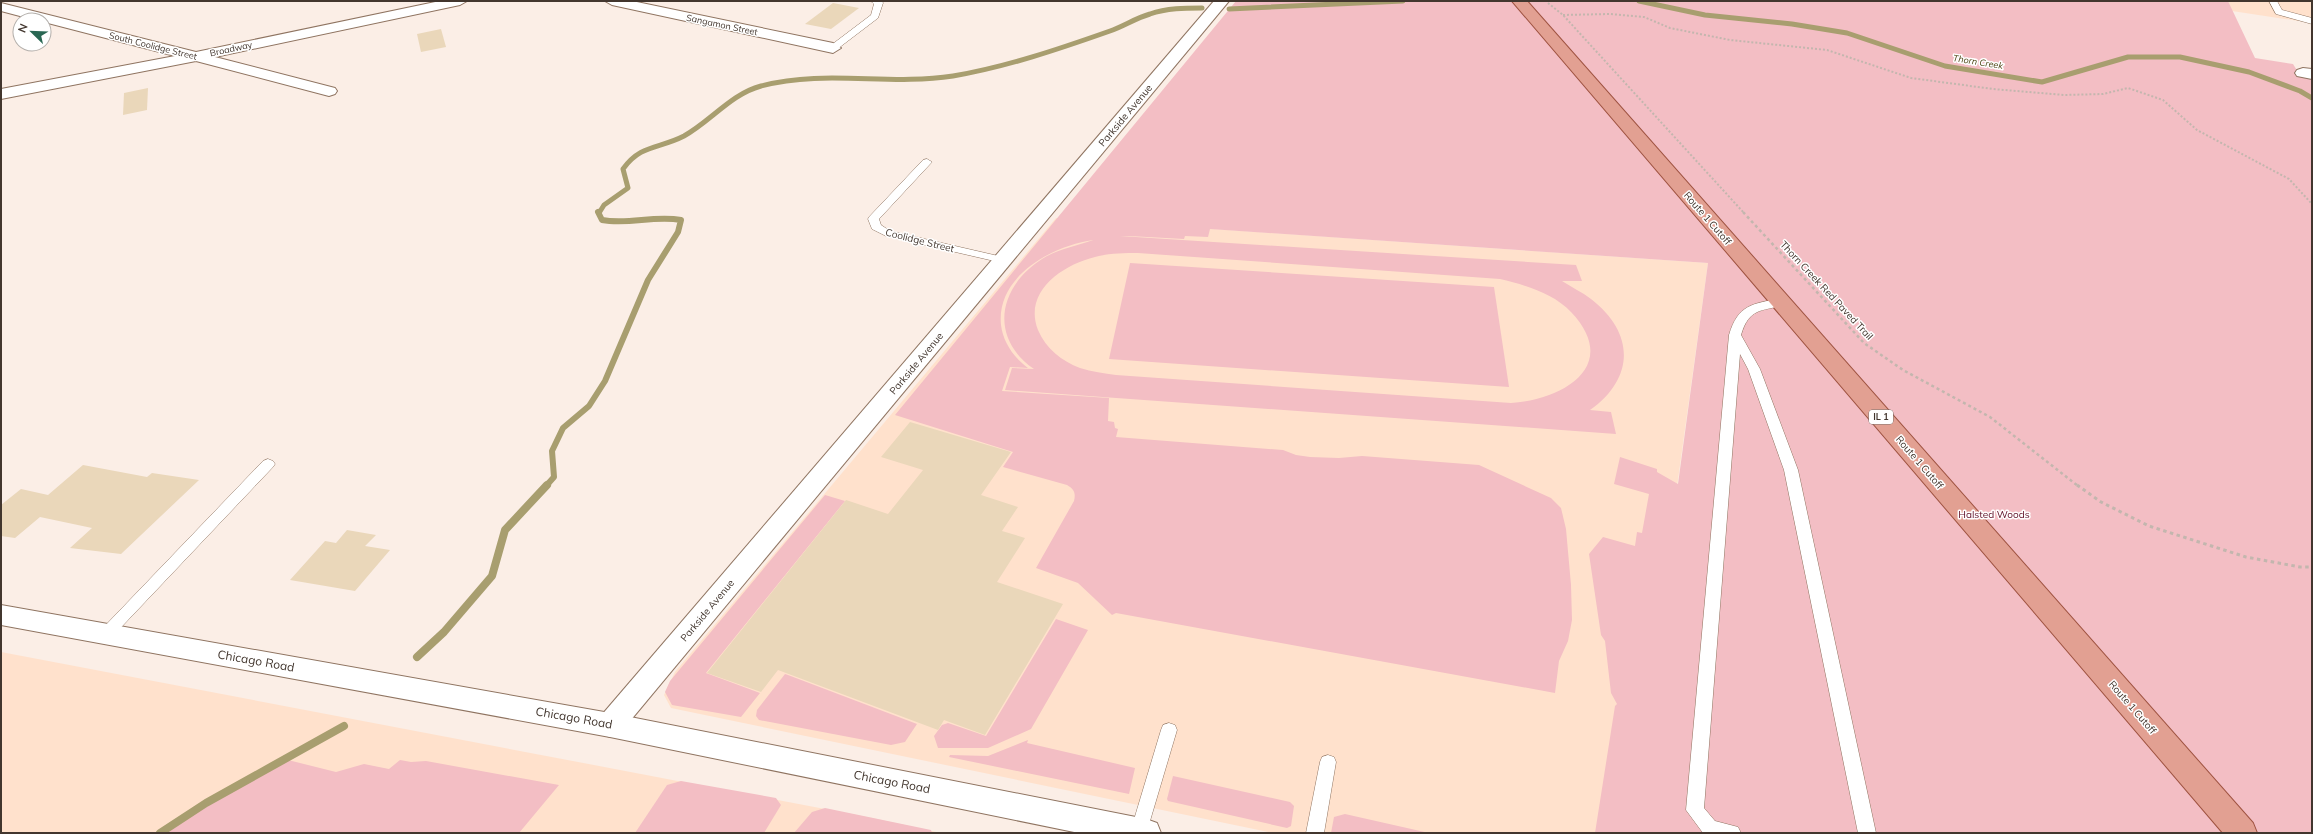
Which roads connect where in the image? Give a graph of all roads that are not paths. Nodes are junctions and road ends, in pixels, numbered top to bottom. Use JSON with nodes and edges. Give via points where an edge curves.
{"nodes":[{"id":1,"x":460,"y":1,"type":"edge"},
{"id":2,"x":612,"y":1,"type":"edge"},
{"id":3,"x":876,"y":1,"type":"edge"},
{"id":4,"x":1222,"y":1,"type":"edge"},
{"id":5,"x":1519,"y":1,"type":"edge"},
{"id":6,"x":2273,"y":1,"type":"edge"},
{"id":7,"x":1,"y":7,"type":"edge"},
{"id":8,"x":2312,"y":21,"type":"edge"},
{"id":9,"x":833,"y":48,"type":"joint"},
{"id":10,"x":195,"y":56,"type":"junction"},
{"id":11,"x":329,"y":91,"type":"dead end"},
{"id":12,"x":1,"y":94,"type":"edge"},
{"id":13,"x":927,"y":162,"type":"dead end"},
{"id":14,"x":1003,"y":260,"type":"junction"},
{"id":15,"x":1781,"y":302,"type":"junction"},
{"id":16,"x":1735,"y":335,"type":"junction"},
{"id":17,"x":268,"y":464,"type":"dead end"},
{"id":18,"x":1,"y":614,"type":"edge"},
{"id":19,"x":106,"y":634,"type":"junction"},
{"id":20,"x":610,"y":725,"type":"junction"},
{"id":21,"x":1169,"y":730,"type":"dead end"},
{"id":22,"x":1328,"y":762,"type":"dead end"},
{"id":23,"x":1142,"y":832,"type":"edge"},
{"id":24,"x":1315,"y":833,"type":"edge"},
{"id":25,"x":1732,"y":833,"type":"edge"},
{"id":26,"x":1867,"y":833,"type":"edge"},
{"id":27,"x":2242,"y":833,"type":"edge"}],
"edges":[{"from":1,"to":10,"type":"street","name":"Broadway"},
{"from":2,"to":9,"type":"street","name":"Sangamon Street"},
{"from":3,"to":9,"type":"lane","via":[[879,4],[875,16]]},
{"from":4,"to":14,"type":"street","name":"Parkside Avenue"},
{"from":5,"to":15,"type":"main road","name":"Route 1 Cutoff","number":"IL 1"},
{"from":6,"to":8,"type":"lane","via":[[2278,12]]},
{"from":7,"to":10,"type":"street","name":"South Coolidge Street"},
{"from":10,"to":11,"type":"street","name":"South Coolidge Street"},
{"from":10,"to":12,"type":"street","name":"Broadway"},
{"from":13,"to":14,"type":"lane","name":"Coolidge Street","via":[[873,219],[876,227],[886,233]]},
{"from":14,"to":20,"type":"street","name":"Parkside Avenue"},
{"from":15,"to":16,"type":"lane","via":[[1751,309],[1739,319]]},
{"from":15,"to":27,"type":"main road","name":"Route 1 Cutoff","number":"IL 1"},
{"from":16,"to":25,"type":"lane","via":[[1695,810],[1710,828]]},
{"from":16,"to":26,"type":"lane","via":[[1754,369],[1791,470]]},
{"from":17,"to":19,"type":"lane"},
{"from":18,"to":19,"type":"street","name":"Chicago Road"},
{"from":19,"to":20,"type":"street","name":"Chicago Road"},
{"from":20,"to":23,"type":"street","name":"Chicago Road"},
{"from":21,"to":23,"type":"lane"},
{"from":22,"to":24,"type":"lane"}]}
